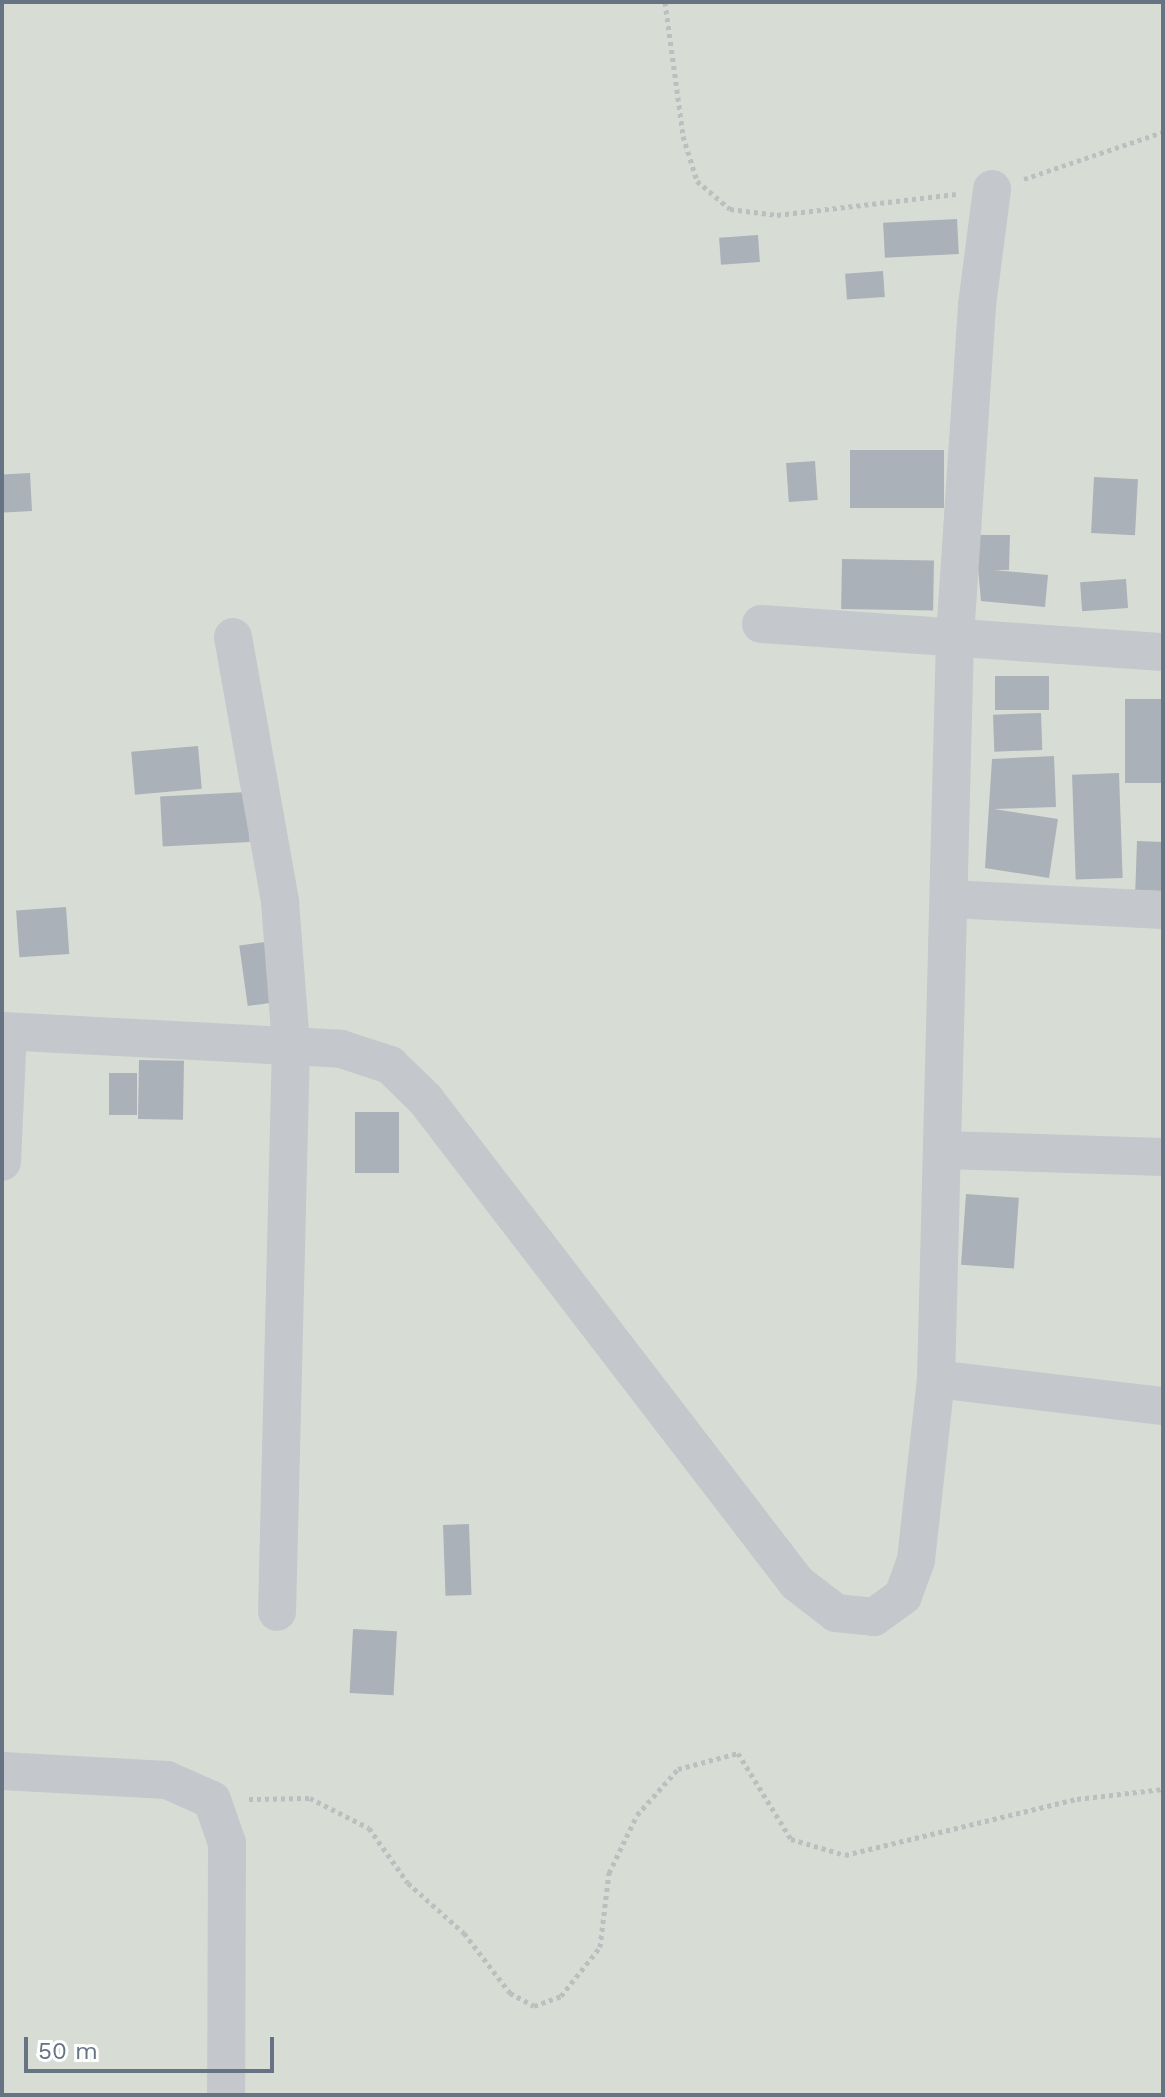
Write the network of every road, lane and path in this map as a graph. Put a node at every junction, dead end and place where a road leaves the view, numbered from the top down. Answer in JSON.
{"nodes":[{"id":1,"x":665,"y":2,"type":"edge"},
{"id":2,"x":1163,"y":132,"type":"edge"},
{"id":3,"x":992,"y":189,"type":"junction"},
{"id":4,"x":761,"y":624,"type":"dead end"},
{"id":5,"x":233,"y":637,"type":"dead end"},
{"id":6,"x":955,"y":637,"type":"junction"},
{"id":7,"x":1163,"y":652,"type":"edge"},
{"id":8,"x":951,"y":899,"type":"junction"},
{"id":9,"x":1163,"y":910,"type":"edge"},
{"id":10,"x":5,"y":1032,"type":"edge"},
{"id":11,"x":291,"y":1045,"type":"junction"},
{"id":12,"x":943,"y":1150,"type":"junction"},
{"id":13,"x":1163,"y":1157,"type":"edge"},
{"id":14,"x":2,"y":1162,"type":"edge"},
{"id":15,"x":936,"y":1379,"type":"junction"},
{"id":16,"x":1163,"y":1406,"type":"edge"},
{"id":17,"x":277,"y":1612,"type":"dead end"},
{"id":18,"x":2,"y":1771,"type":"edge"},
{"id":19,"x":1163,"y":1789,"type":"edge"},
{"id":20,"x":212,"y":1800,"type":"junction"},
{"id":21,"x":226,"y":2095,"type":"edge"}],
"edges":[{"from":1,"to":3,"type":"path"},
{"from":2,"to":3,"type":"path"},
{"from":3,"to":6,"type":"street"},
{"from":4,"to":6,"type":"street"},
{"from":5,"to":11,"type":"street"},
{"from":6,"to":7,"type":"street"},
{"from":6,"to":8,"type":"street"},
{"from":8,"to":9,"type":"street"},
{"from":8,"to":12,"type":"street"},
{"from":10,"to":11,"type":"street"},
{"from":10,"to":14,"type":"street"},
{"from":11,"to":15,"type":"street"},
{"from":11,"to":17,"type":"street"},
{"from":12,"to":13,"type":"street"},
{"from":12,"to":15,"type":"street"},
{"from":15,"to":16,"type":"street"},
{"from":18,"to":20,"type":"street"},
{"from":19,"to":20,"type":"path"},
{"from":20,"to":21,"type":"street"}]}
